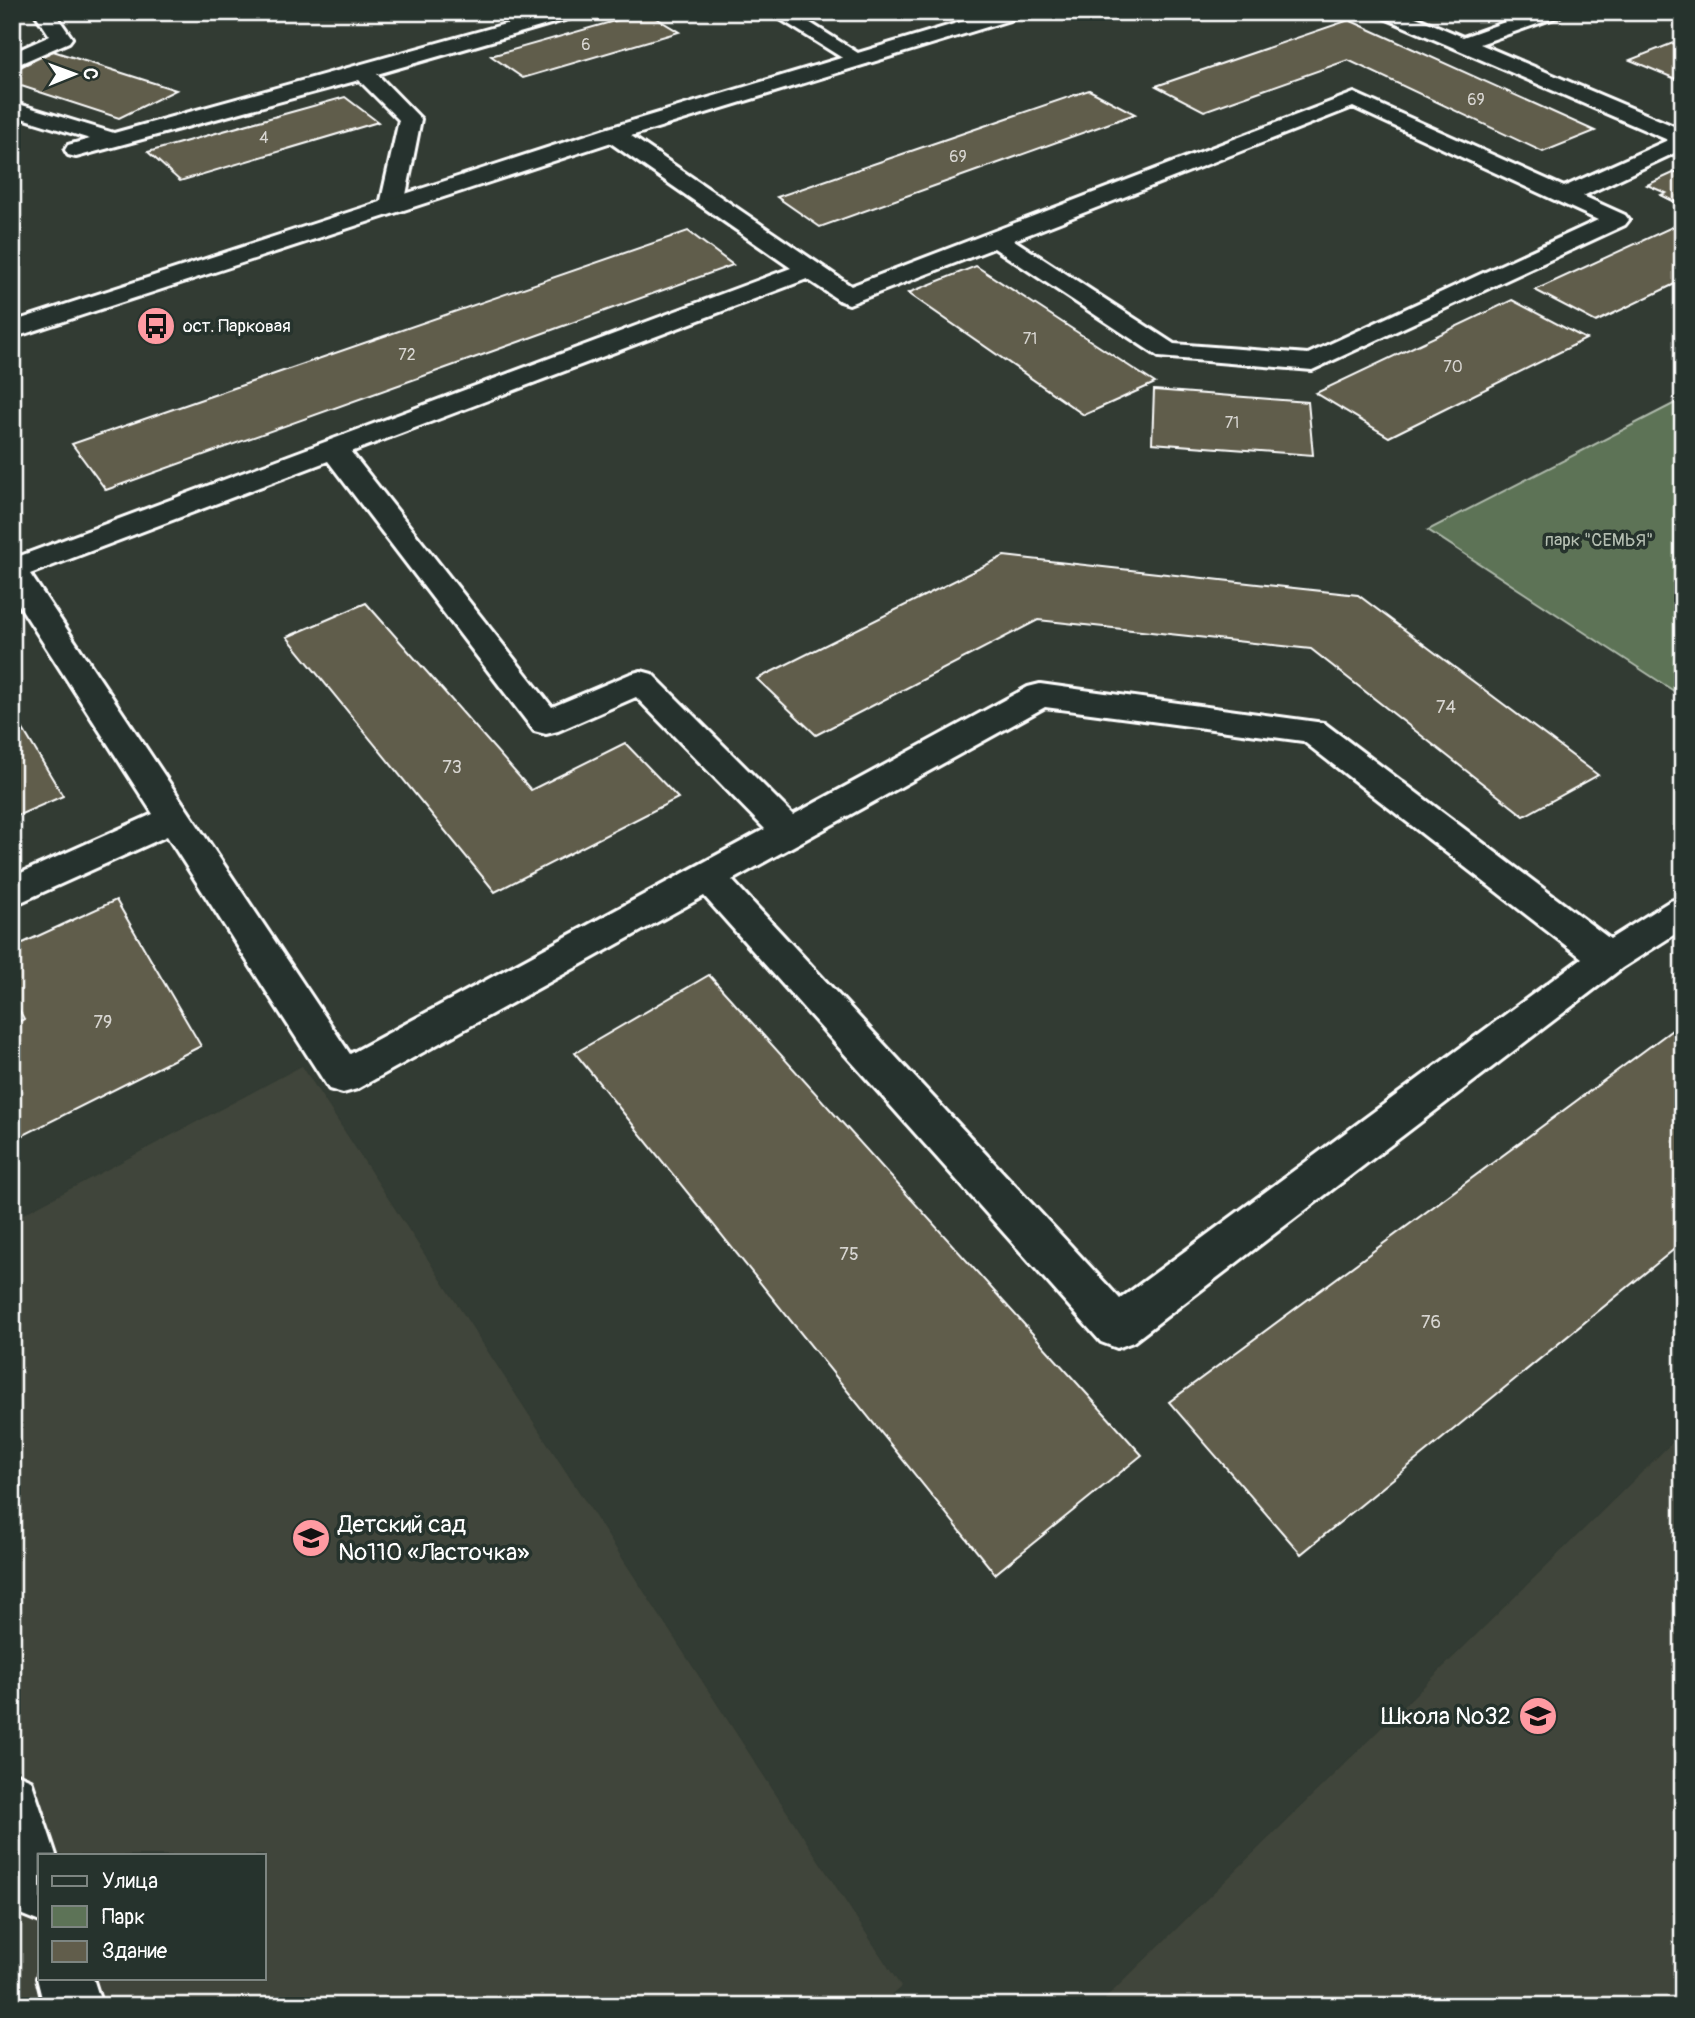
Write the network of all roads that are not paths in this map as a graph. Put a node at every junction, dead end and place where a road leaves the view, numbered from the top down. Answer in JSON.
{"nodes":[{"id":1,"x":44,"y":12,"type":"edge"},
{"id":2,"x":571,"y":12,"type":"edge"},
{"id":3,"x":779,"y":12,"type":"edge"},
{"id":4,"x":1016,"y":12,"type":"edge"},
{"id":5,"x":1387,"y":12,"type":"edge"},
{"id":6,"x":1553,"y":12,"type":"edge"},
{"id":7,"x":1462,"y":44,"type":"junction"},
{"id":8,"x":859,"y":60,"type":"junction"},
{"id":9,"x":12,"y":61,"type":"edge"},
{"id":10,"x":363,"y":72,"type":"junction"},
{"id":11,"x":12,"y":108,"type":"edge"},
{"id":12,"x":613,"y":134,"type":"junction"},
{"id":13,"x":114,"y":139,"type":"junction"},
{"id":14,"x":1683,"y":139,"type":"edge"},
{"id":15,"x":76,"y":150,"type":"dead end"},
{"id":16,"x":1564,"y":196,"type":"junction"},
{"id":17,"x":392,"y":205,"type":"junction"},
{"id":18,"x":995,"y":238,"type":"junction"},
{"id":19,"x":810,"y":269,"type":"junction"},
{"id":20,"x":12,"y":330,"type":"edge"},
{"id":21,"x":334,"y":449,"type":"junction"},
{"id":22,"x":12,"y":570,"type":"edge"},
{"id":23,"x":176,"y":818,"type":"junction"},
{"id":24,"x":789,"y":832,"type":"junction"},
{"id":25,"x":708,"y":877,"type":"junction"},
{"id":26,"x":12,"y":892,"type":"edge"},
{"id":27,"x":1683,"y":911,"type":"edge"},
{"id":28,"x":1609,"y":958,"type":"junction"},
{"id":29,"x":12,"y":1799,"type":"edge"},
{"id":30,"x":38,"y":1887,"type":"edge"},
{"id":31,"x":66,"y":1980,"type":"edge"},
{"id":32,"x":73,"y":2006,"type":"edge"}],
"edges":[{"from":1,"to":9,"type":"main road"},
{"from":2,"to":10,"type":"main road"},
{"from":3,"to":8,"type":"main road"},
{"from":4,"to":8,"type":"main road"},
{"from":5,"to":7,"type":"main road"},
{"from":6,"to":7,"type":"main road"},
{"from":7,"to":14,"type":"main road"},
{"from":8,"to":12,"type":"main road"},
{"from":10,"to":13,"type":"main road"},
{"from":10,"to":17,"type":"main road"},
{"from":11,"to":13,"type":"main road"},
{"from":12,"to":17,"type":"main road"},
{"from":12,"to":19,"type":"main road"},
{"from":13,"to":15,"type":"main road"},
{"from":14,"to":16,"type":"main road"},
{"from":16,"to":18,"type":"main road"},
{"from":16,"to":18,"type":"main road"},
{"from":17,"to":20,"type":"main road"},
{"from":18,"to":19,"type":"main road"},
{"from":19,"to":21,"type":"main road"},
{"from":21,"to":22,"type":"main road"},
{"from":21,"to":24,"type":"main road"},
{"from":22,"to":23,"type":"main road"},
{"from":23,"to":25,"type":"main road"},
{"from":23,"to":26,"type":"main road"},
{"from":24,"to":25,"type":"main road"},
{"from":24,"to":28,"type":"main road"},
{"from":25,"to":28,"type":"main road"},
{"from":27,"to":28,"type":"main road"},
{"from":29,"to":30,"type":"main road"},
{"from":31,"to":32,"type":"main road"}]}
